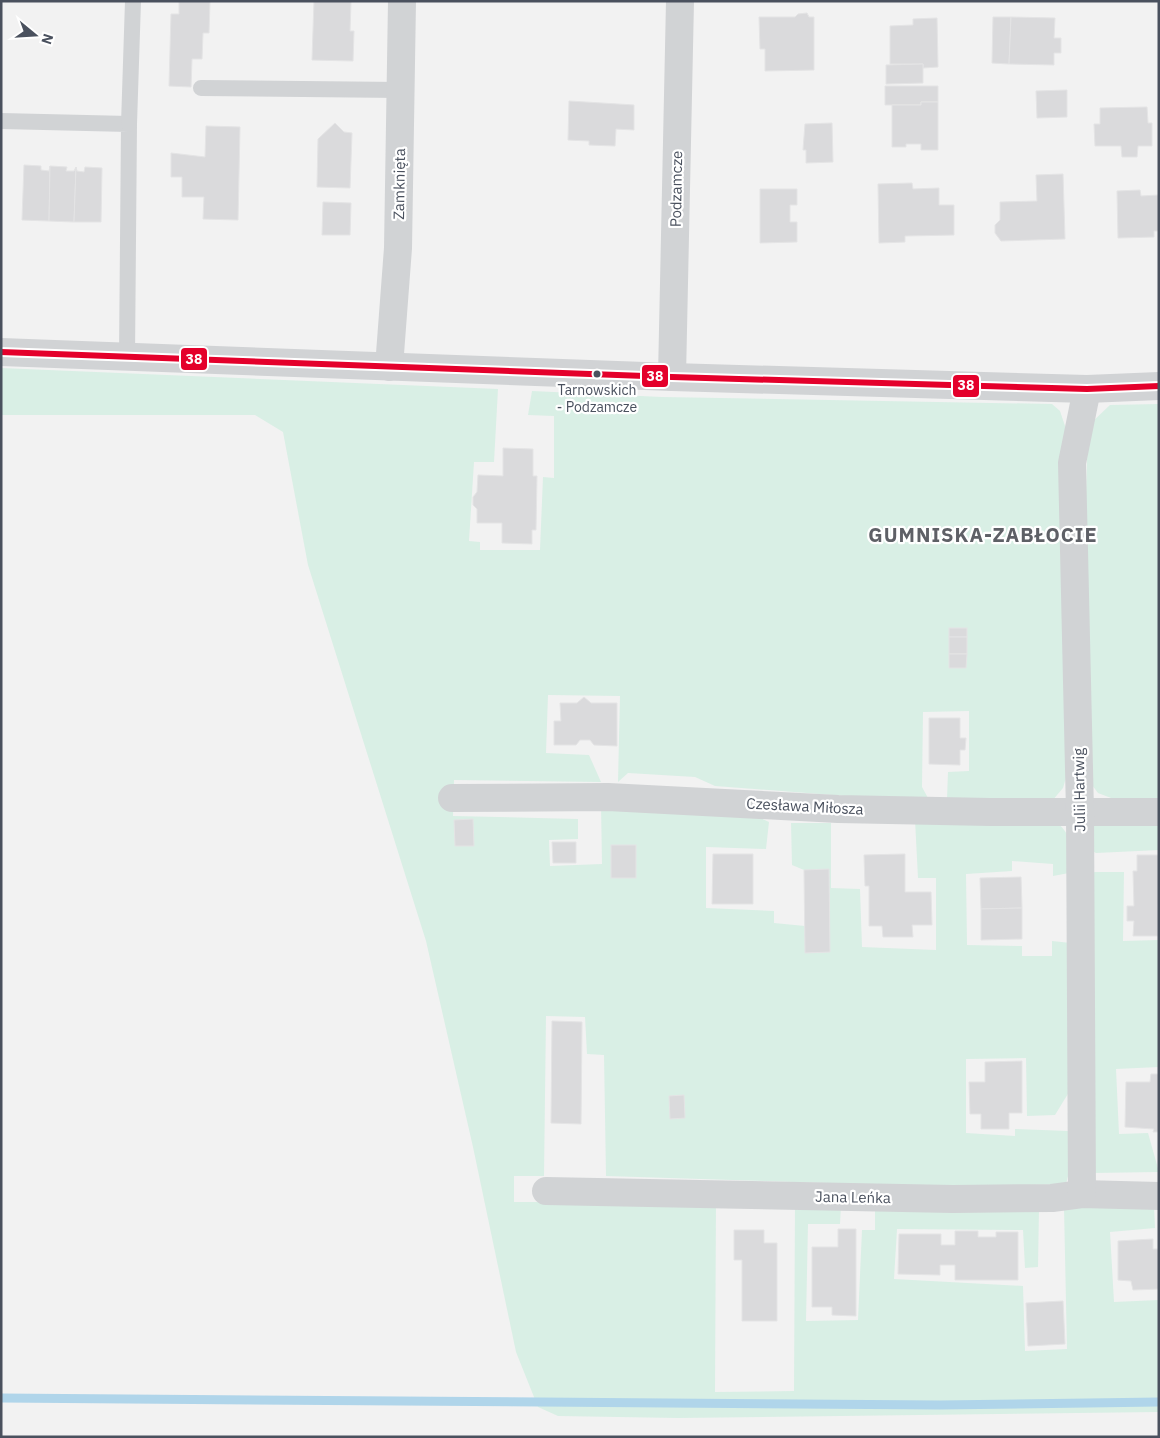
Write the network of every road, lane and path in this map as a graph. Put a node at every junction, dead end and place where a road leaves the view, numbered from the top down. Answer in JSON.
{"nodes":[{"id":1,"x":133,"y":1,"type":"edge"},
{"id":2,"x":402,"y":1,"type":"edge"},
{"id":3,"x":680,"y":1,"type":"edge"},
{"id":4,"x":201,"y":88,"type":"dead end"},
{"id":5,"x":401,"y":90,"type":"junction"},
{"id":6,"x":1,"y":120,"type":"edge"},
{"id":7,"x":129,"y":124,"type":"junction"},
{"id":8,"x":1,"y":352,"type":"edge"},
{"id":9,"x":127,"y":357,"type":"junction"},
{"id":10,"x":389,"y":367,"type":"junction"},
{"id":11,"x":672,"y":377,"type":"junction"},
{"id":12,"x":1159,"y":386,"type":"edge"},
{"id":13,"x":1087,"y":389,"type":"junction"},
{"id":14,"x":452,"y":798,"type":"dead end"},
{"id":15,"x":1080,"y":812,"type":"junction"},
{"id":16,"x":1159,"y":812,"type":"edge"},
{"id":17,"x":546,"y":1191,"type":"dead end"},
{"id":18,"x":1082,"y":1194,"type":"junction"},
{"id":19,"x":1159,"y":1196,"type":"edge"}],
"edges":[{"from":1,"to":7,"type":"lane"},
{"from":2,"to":5,"type":"street","name":"Zamknięta"},
{"from":3,"to":11,"type":"street","name":"Podzamcze"},
{"from":4,"to":5,"type":"lane"},
{"from":5,"to":10,"type":"street","name":"Zamknięta"},
{"from":6,"to":7,"type":"lane"},
{"from":7,"to":9,"type":"lane"},
{"from":8,"to":9,"type":"street"},
{"from":9,"to":10,"type":"street"},
{"from":10,"to":11,"type":"street"},
{"from":11,"to":13,"type":"street"},
{"from":12,"to":13,"type":"street"},
{"from":13,"to":15,"type":"street","name":"Julii Hartwig"},
{"from":14,"to":15,"type":"street","name":"Czesława Miłosza"},
{"from":15,"to":16,"type":"street","name":"Czesława Miłosza"},
{"from":15,"to":18,"type":"street","name":"Julii Hartwig"},
{"from":17,"to":18,"type":"street","name":"Jana Leńka"},
{"from":18,"to":19,"type":"street","name":"Jana Leńka"}]}
